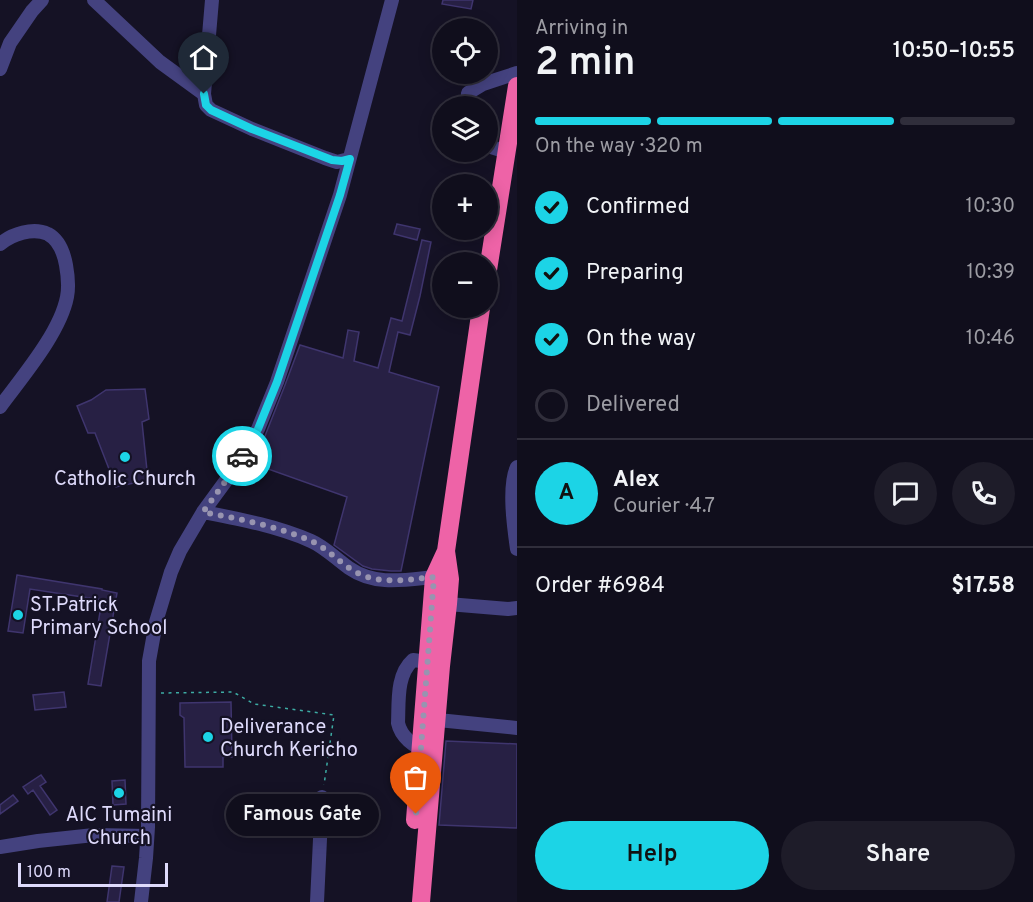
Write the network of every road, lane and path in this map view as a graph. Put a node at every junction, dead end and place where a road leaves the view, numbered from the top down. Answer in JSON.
{"nodes":[{"id":1,"x":42,"y":0,"type":"edge"},
{"id":2,"x":94,"y":0,"type":"edge"},
{"id":3,"x":212,"y":0,"type":"edge"},
{"id":4,"x":392,"y":0,"type":"edge"},
{"id":5,"x":33,"y":5,"type":"edge"},
{"id":6,"x":0,"y":69,"type":"edge"},
{"id":7,"x":517,"y":73,"type":"edge"},
{"id":8,"x":517,"y":86,"type":"edge"},
{"id":9,"x":204,"y":94,"type":"junction"},
{"id":10,"x":468,"y":96,"type":"edge"},
{"id":11,"x":516,"y":106,"type":"edge"},
{"id":12,"x":498,"y":149,"type":"edge"},
{"id":13,"x":507,"y":152,"type":"junction"},
{"id":14,"x":350,"y":159,"type":"junction"},
{"id":15,"x":0,"y":244,"type":"edge"},
{"id":16,"x":491,"y":252,"type":"edge"},
{"id":17,"x":480,"y":318,"type":"edge"},
{"id":18,"x":0,"y":407,"type":"edge"},
{"id":19,"x":517,"y":467,"type":"edge"},
{"id":20,"x":203,"y":512,"type":"junction"},
{"id":21,"x":517,"y":549,"type":"edge"},
{"id":22,"x":442,"y":578,"type":"junction"},
{"id":23,"x":448,"y":604,"type":"junction"},
{"id":24,"x":514,"y":606,"type":"edge"},
{"id":25,"x":435,"y":663,"type":"junction"},
{"id":26,"x":148,"y":693,"type":"junction"},
{"id":27,"x":438,"y":720,"type":"junction"},
{"id":28,"x":517,"y":728,"type":"edge"},
{"id":29,"x":428,"y":751,"type":"junction"},
{"id":30,"x":322,"y":797,"type":"joint"},
{"id":31,"x":147,"y":836,"type":"junction"},
{"id":32,"x":0,"y":847,"type":"edge"},
{"id":33,"x":141,"y":902,"type":"edge"},
{"id":34,"x":317,"y":902,"type":"edge"},
{"id":35,"x":408,"y":902,"type":"edge"},
{"id":36,"x":421,"y":902,"type":"edge"}],
"edges":[{"from":1,"to":5,"type":"street"},
{"from":2,"to":9,"type":"street"},
{"from":3,"to":9,"type":"street"},
{"from":4,"to":14,"type":"street"},
{"from":5,"to":6,"type":"street"},
{"from":7,"to":10,"type":"street"},
{"from":8,"to":11,"type":"highway"},
{"from":9,"to":14,"type":"street"},
{"from":11,"to":13,"type":"highway"},
{"from":12,"to":13,"type":"street"},
{"from":13,"to":16,"type":"highway"},
{"from":14,"to":20,"type":"street"},
{"from":15,"to":18,"type":"street"},
{"from":17,"to":22,"type":"highway"},
{"from":19,"to":21,"type":"street"},
{"from":20,"to":22,"type":"street"},
{"from":20,"to":26,"type":"street"},
{"from":22,"to":23,"type":"highway"},
{"from":22,"to":25,"type":"highway"},
{"from":23,"to":24,"type":"street"},
{"from":23,"to":25,"type":"highway"},
{"from":25,"to":27,"type":"highway"},
{"from":25,"to":29,"type":"highway"},
{"from":25,"to":29,"type":"street"},
{"from":26,"to":30,"type":"path"},
{"from":26,"to":31,"type":"street"},
{"from":27,"to":28,"type":"street"},
{"from":27,"to":29,"type":"highway"},
{"from":29,"to":35,"type":"highway"},
{"from":29,"to":36,"type":"highway"},
{"from":30,"to":34,"type":"street"},
{"from":31,"to":32,"type":"street"},
{"from":31,"to":33,"type":"street"}]}
